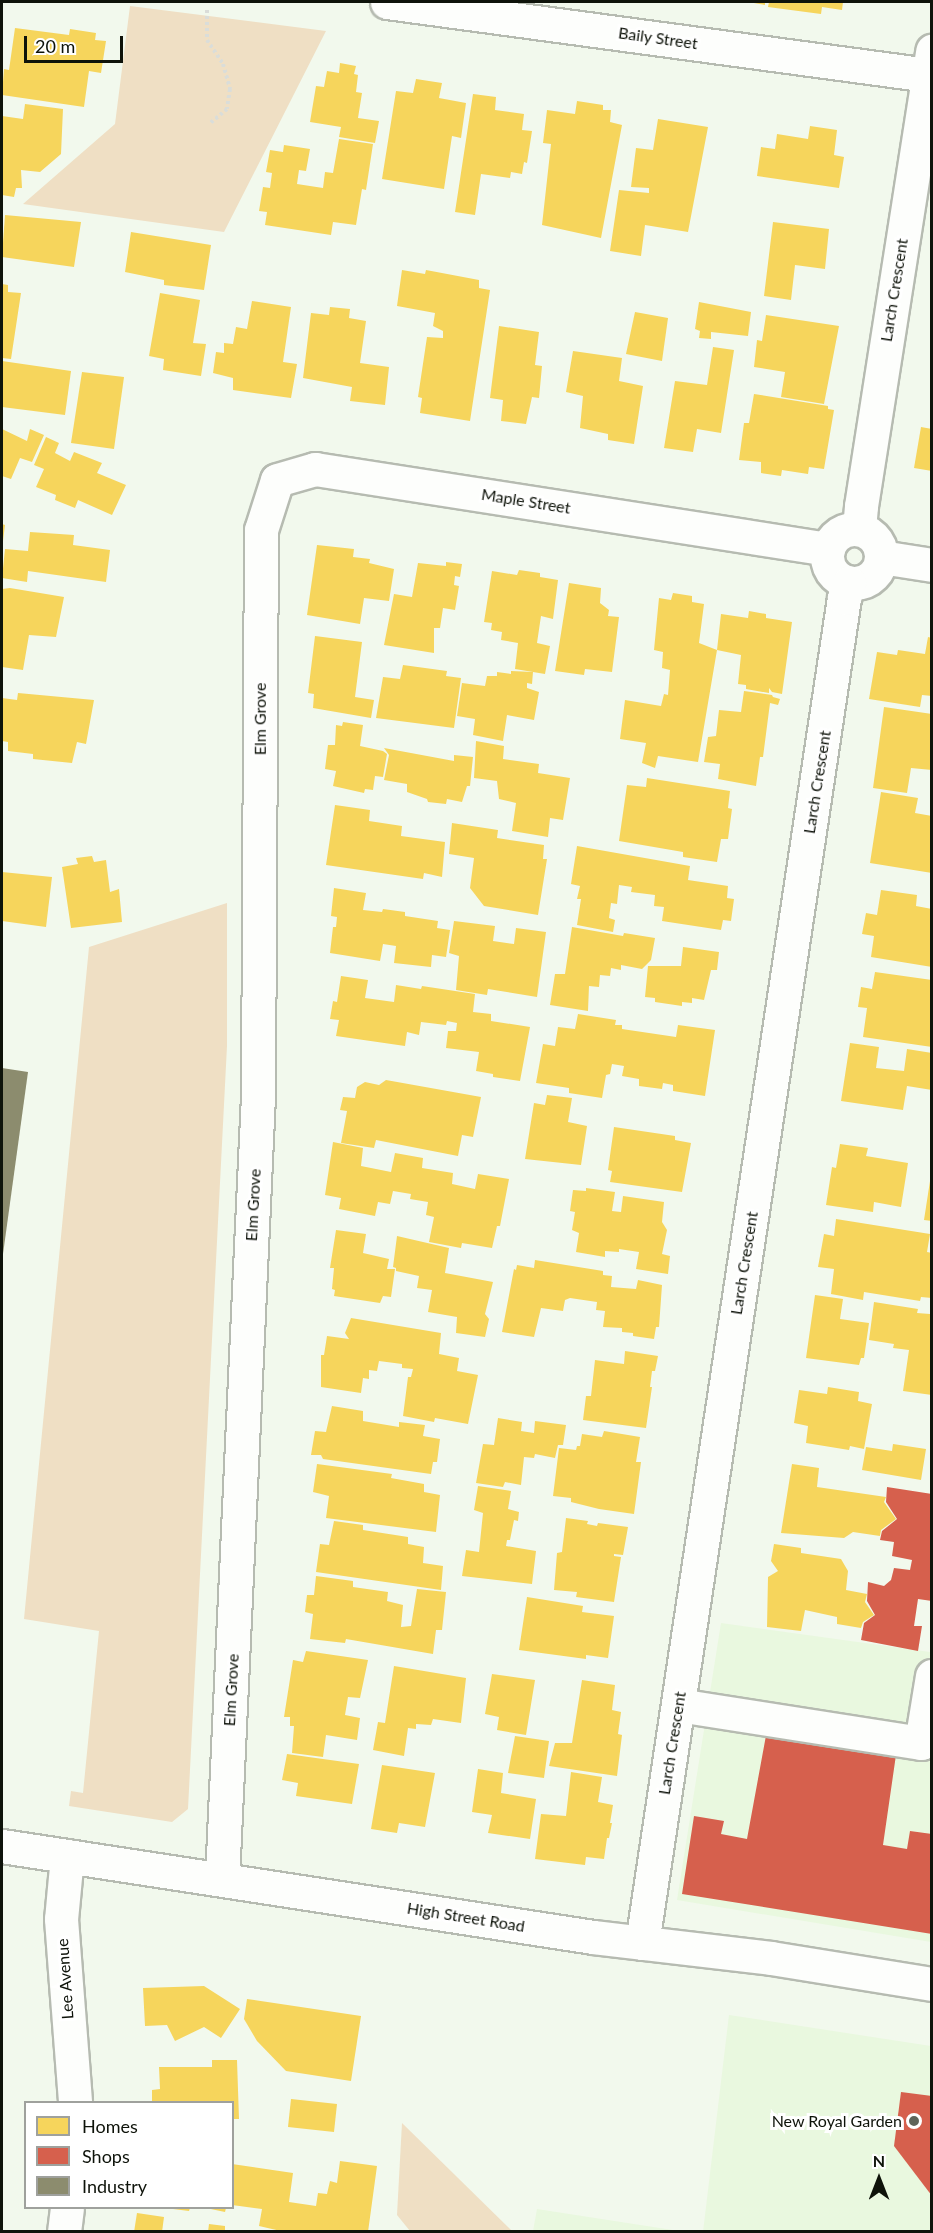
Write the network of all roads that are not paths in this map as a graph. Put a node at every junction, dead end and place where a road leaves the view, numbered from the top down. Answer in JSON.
{"nodes":[{"id":1,"x":387,"y":2,"type":"edge"},
{"id":2,"x":930,"y":63,"type":"edge"},
{"id":3,"x":859,"y":529,"type":"junction"},
{"id":4,"x":261,"y":530,"type":"joint"},
{"id":5,"x":828,"y":549,"type":"junction"},
{"id":6,"x":881,"y":557,"type":"junction"},
{"id":7,"x":932,"y":565,"type":"edge"},
{"id":8,"x":849,"y":583,"type":"junction"},
{"id":9,"x":932,"y":1676,"type":"edge"},
{"id":10,"x":678,"y":1705,"type":"junction"},
{"id":11,"x":926,"y":1744,"type":"edge"},
{"id":12,"x":2,"y":1846,"type":"edge"},
{"id":13,"x":68,"y":1856,"type":"junction"},
{"id":14,"x":222,"y":1879,"type":"junction"},
{"id":15,"x":642,"y":1943,"type":"junction"},
{"id":16,"x":932,"y":1984,"type":"edge"},
{"id":17,"x":75,"y":2101,"type":"edge"},
{"id":18,"x":67,"y":2209,"type":"edge"},
{"id":19,"x":64,"y":2232,"type":"edge"}],
"edges":[{"from":1,"to":2,"type":"street","name":"Baily Street"},
{"from":2,"to":3,"type":"street","name":"Larch Crescent"},
{"from":3,"to":5,"type":"street"},
{"from":3,"to":6,"type":"street"},
{"from":4,"to":5,"type":"street","name":"Maple Street"},
{"from":4,"to":14,"type":"street","name":"Elm Grove"},
{"from":5,"to":8,"type":"street"},
{"from":6,"to":7,"type":"street"},
{"from":6,"to":8,"type":"street"},
{"from":8,"to":10,"type":"street","name":"Larch Crescent"},
{"from":9,"to":11,"type":"street"},
{"from":10,"to":11,"type":"street"},
{"from":10,"to":15,"type":"street","name":"Larch Crescent"},
{"from":12,"to":13,"type":"street","name":"High Street Road"},
{"from":13,"to":14,"type":"street","name":"High Street Road"},
{"from":13,"to":17,"type":"street","name":"Lee Avenue"},
{"from":14,"to":15,"type":"street","name":"High Street Road"},
{"from":15,"to":16,"type":"street","name":"High Street Road"},
{"from":18,"to":19,"type":"street"}]}
